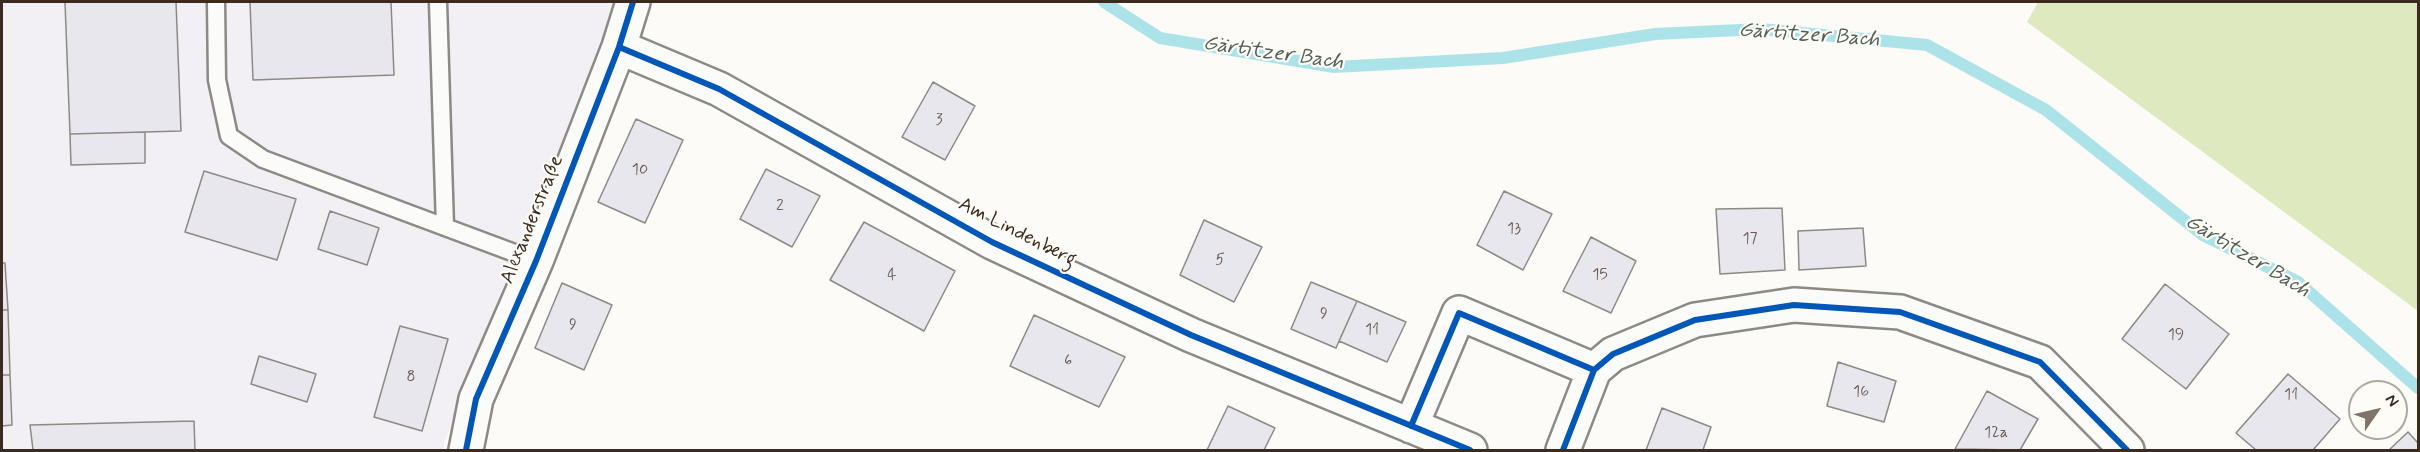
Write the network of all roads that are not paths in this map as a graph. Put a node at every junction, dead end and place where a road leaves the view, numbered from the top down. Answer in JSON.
{"nodes":[{"id":1,"x":216,"y":2,"type":"edge"},
{"id":2,"x":438,"y":2,"type":"edge"},
{"id":3,"x":633,"y":2,"type":"edge"},
{"id":4,"x":619,"y":47,"type":"junction"},
{"id":5,"x":446,"y":227,"type":"junction"},
{"id":6,"x":536,"y":261,"type":"junction"},
{"id":7,"x":1593,"y":370,"type":"junction"},
{"id":8,"x":1411,"y":426,"type":"junction"},
{"id":9,"x":466,"y":450,"type":"edge"},
{"id":10,"x":1470,"y":450,"type":"edge"},
{"id":11,"x":1563,"y":450,"type":"edge"},
{"id":12,"x":2127,"y":450,"type":"edge"}],
"edges":[{"from":1,"to":5,"type":"lane"},
{"from":2,"to":5,"type":"lane"},
{"from":3,"to":4,"type":"street","name":"Alexanderstraße"},
{"from":4,"to":6,"type":"street","name":"Alexanderstraße"},
{"from":4,"to":8,"type":"street","name":"Am Lindenberg"},
{"from":5,"to":6,"type":"lane"},
{"from":6,"to":9,"type":"street","name":"Alexanderstraße"},
{"from":7,"to":8,"type":"street"},
{"from":7,"to":11,"type":"street"},
{"from":7,"to":12,"type":"street"},
{"from":8,"to":10,"type":"street","name":"Am Lindenberg"}]}
